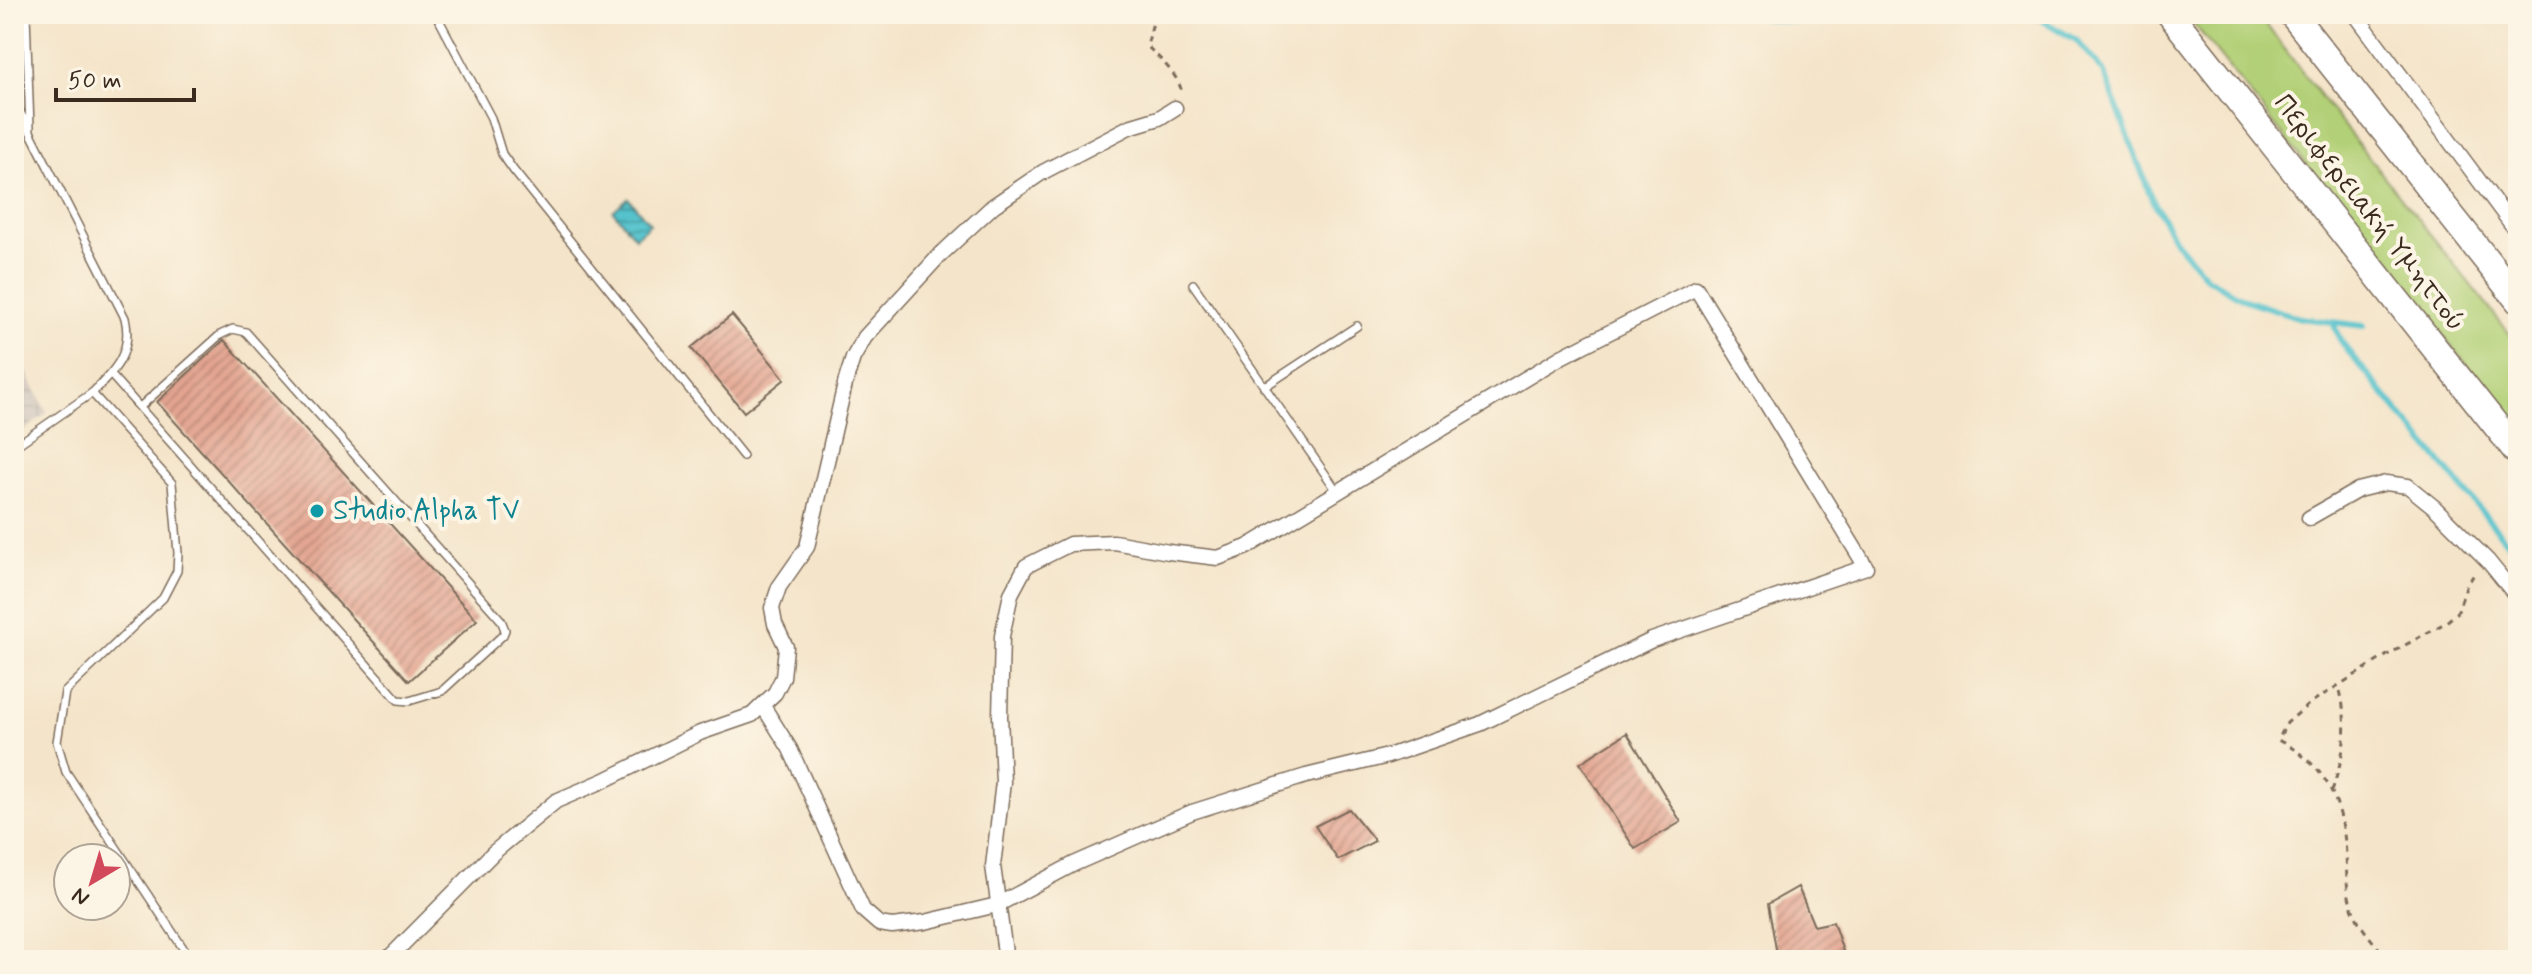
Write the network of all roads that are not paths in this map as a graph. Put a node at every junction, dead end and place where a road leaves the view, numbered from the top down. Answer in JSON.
{"nodes":[{"id":1,"x":26,"y":14,"type":"edge"},
{"id":2,"x":436,"y":14,"type":"edge"},
{"id":3,"x":2170,"y":14,"type":"edge"},
{"id":4,"x":2292,"y":14,"type":"edge"},
{"id":5,"x":2355,"y":14,"type":"edge"},
{"id":6,"x":14,"y":100,"type":"edge"},
{"id":7,"x":1175,"y":108,"type":"road end"},
{"id":8,"x":30,"y":131,"type":"junction"},
{"id":9,"x":2518,"y":233,"type":"edge"},
{"id":10,"x":1193,"y":284,"type":"dead end"},
{"id":11,"x":2518,"y":300,"type":"edge"},
{"id":12,"x":1357,"y":326,"type":"dead end"},
{"id":13,"x":111,"y":375,"type":"junction"},
{"id":14,"x":1264,"y":387,"type":"junction"},
{"id":15,"x":92,"y":393,"type":"junction"},
{"id":16,"x":140,"y":407,"type":"junction"},
{"id":17,"x":14,"y":447,"type":"edge"},
{"id":18,"x":2518,"y":453,"type":"edge"},
{"id":19,"x":743,"y":456,"type":"dead end"},
{"id":20,"x":1337,"y":491,"type":"junction"},
{"id":21,"x":2309,"y":518,"type":"dead end"},
{"id":22,"x":2518,"y":598,"type":"edge"},
{"id":23,"x":763,"y":706,"type":"junction"},
{"id":24,"x":997,"y":905,"type":"junction"},
{"id":25,"x":191,"y":960,"type":"edge"},
{"id":26,"x":387,"y":960,"type":"edge"},
{"id":27,"x":1006,"y":960,"type":"edge"}],
"edges":[{"from":1,"to":8,"type":"lane"},
{"from":2,"to":19,"type":"lane"},
{"from":3,"to":18,"type":"highway","name":"Περιφερειακή Υμηττού"},
{"from":4,"to":11,"type":"highway"},
{"from":5,"to":9,"type":"street"},
{"from":6,"to":8,"type":"lane"},
{"from":7,"to":23,"type":"street"},
{"from":8,"to":13,"type":"lane"},
{"from":10,"to":14,"type":"lane"},
{"from":12,"to":14,"type":"lane"},
{"from":13,"to":15,"type":"lane"},
{"from":13,"to":16,"type":"lane"},
{"from":14,"to":20,"type":"lane"},
{"from":15,"to":17,"type":"lane"},
{"from":15,"to":25,"type":"lane"},
{"from":16,"to":16,"type":"lane"},
{"from":20,"to":24,"type":"street"},
{"from":20,"to":24,"type":"street"},
{"from":21,"to":22,"type":"street"},
{"from":23,"to":24,"type":"street"},
{"from":23,"to":26,"type":"street"},
{"from":24,"to":27,"type":"street"}]}
